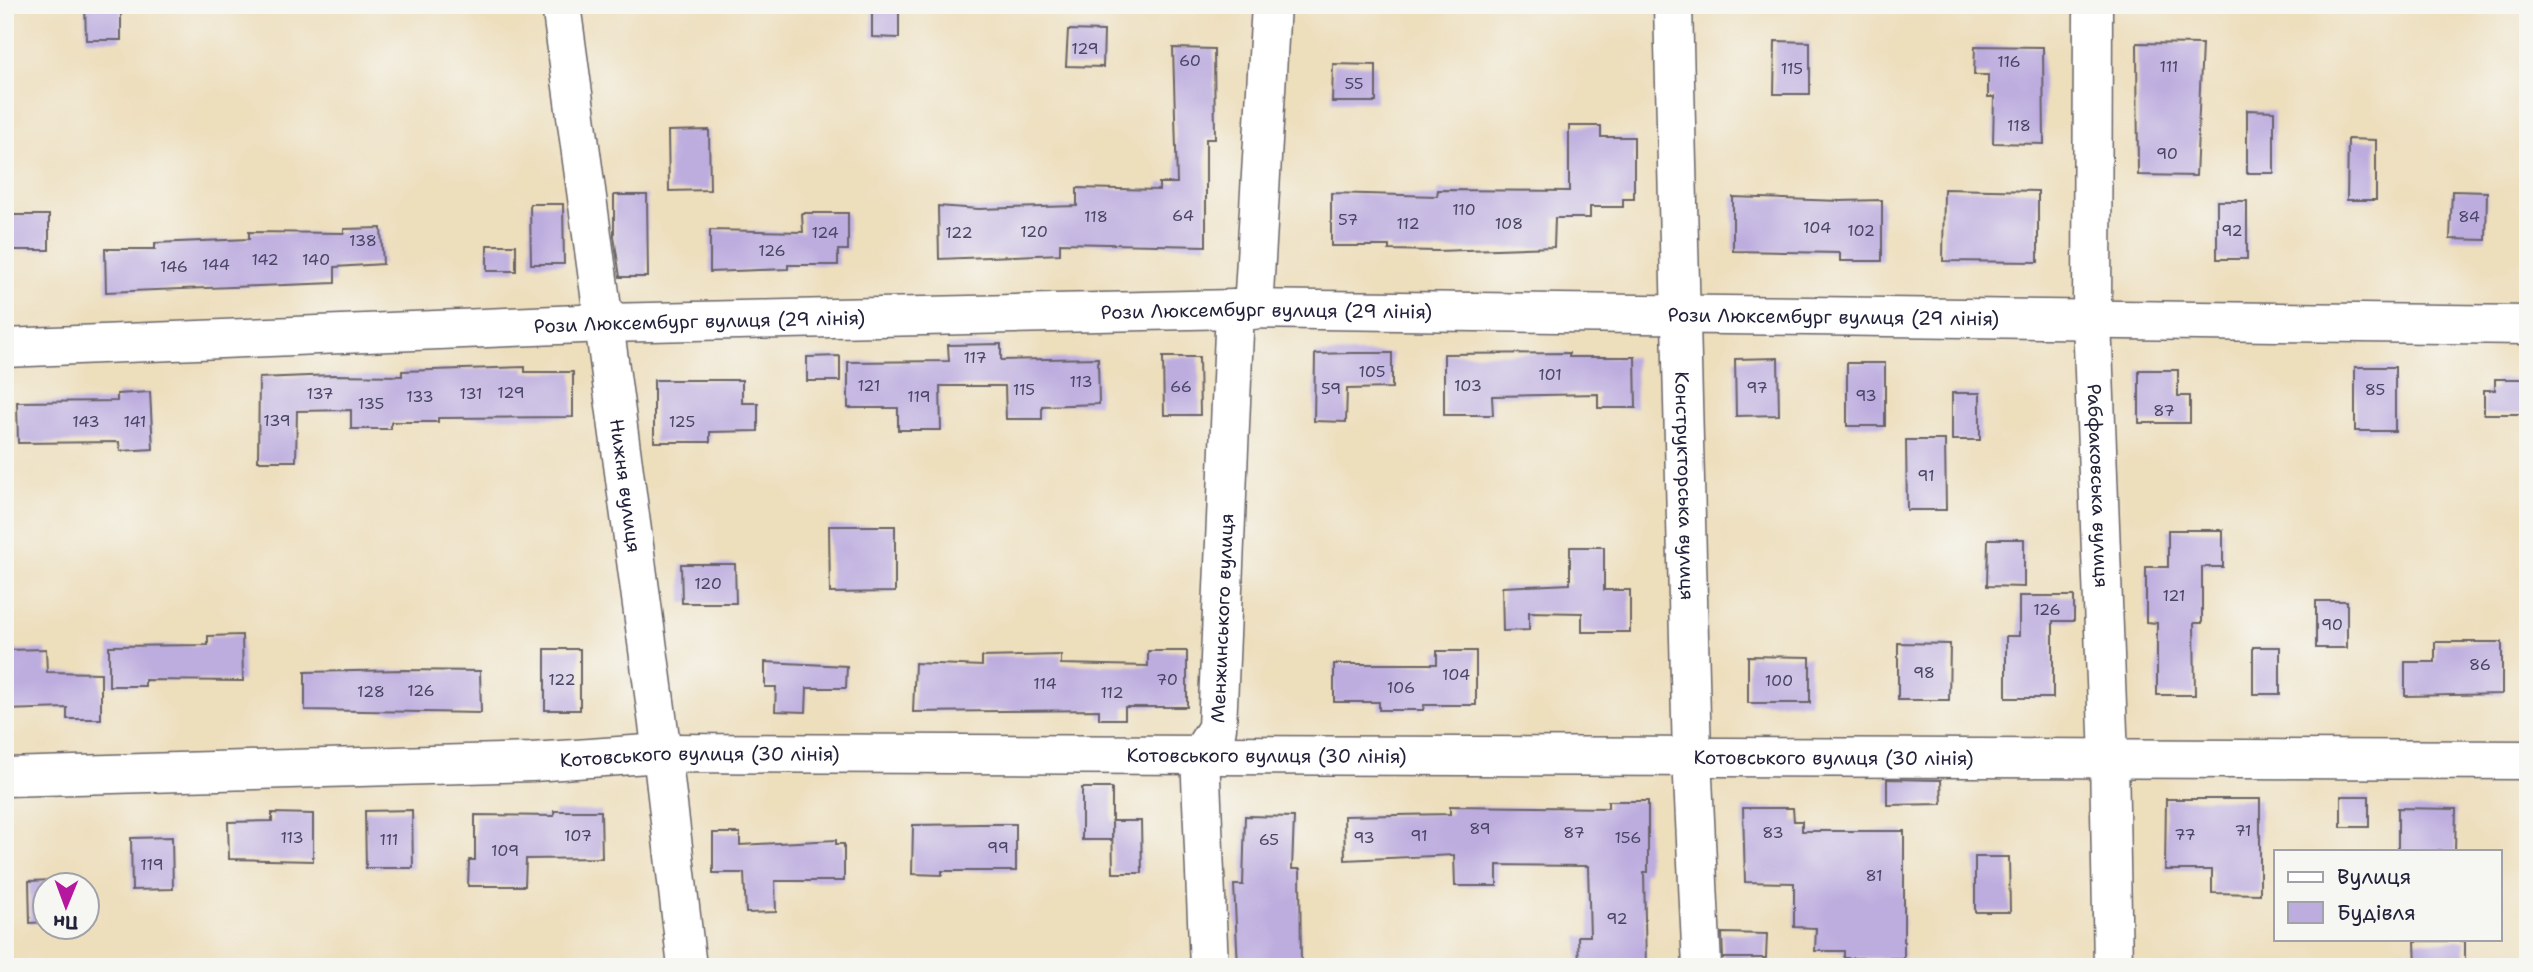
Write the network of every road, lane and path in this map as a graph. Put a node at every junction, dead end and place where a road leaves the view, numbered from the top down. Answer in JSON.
{"nodes":[{"id":1,"x":561,"y":5,"type":"edge"},
{"id":2,"x":1272,"y":5,"type":"edge"},
{"id":3,"x":1673,"y":5,"type":"edge"},
{"id":4,"x":2093,"y":5,"type":"edge"},
{"id":5,"x":1244,"y":310,"type":"junction"},
{"id":6,"x":1679,"y":315,"type":"junction"},
{"id":7,"x":2092,"y":320,"type":"junction"},
{"id":8,"x":605,"y":323,"type":"junction"},
{"id":9,"x":2528,"y":325,"type":"edge"},
{"id":10,"x":5,"y":348,"type":"edge"},
{"id":11,"x":662,"y":753,"type":"junction"},
{"id":12,"x":1200,"y":755,"type":"junction"},
{"id":13,"x":1692,"y":757,"type":"junction"},
{"id":14,"x":2109,"y":758,"type":"junction"},
{"id":15,"x":2528,"y":761,"type":"edge"},
{"id":16,"x":5,"y":777,"type":"edge"},
{"id":17,"x":687,"y":967,"type":"edge"},
{"id":18,"x":1209,"y":967,"type":"edge"},
{"id":19,"x":1702,"y":967,"type":"edge"},
{"id":20,"x":2113,"y":967,"type":"edge"}],
"edges":[{"from":1,"to":8,"type":"street","name":"Нижня вулиця"},
{"from":2,"to":5,"type":"street","name":"Менжинського вулиця"},
{"from":3,"to":6,"type":"street","name":"Конструкторська вулиця"},
{"from":4,"to":7,"type":"street","name":"Рабфаковська вулиця"},
{"from":5,"to":6,"type":"street","name":"Рози Люксембург вулиця (29 лiнiя)"},
{"from":5,"to":8,"type":"street","name":"Рози Люксембург вулиця (29 лiнiя)"},
{"from":5,"to":12,"type":"street","name":"Менжинського вулиця"},
{"from":6,"to":7,"type":"street","name":"Рози Люксембург вулиця (29 лiнiя)"},
{"from":6,"to":13,"type":"street","name":"Конструкторська вулиця"},
{"from":7,"to":9,"type":"street","name":"Рози Люксембург вулиця (29 лiнiя)"},
{"from":7,"to":14,"type":"street","name":"Рабфаковська вулиця"},
{"from":8,"to":10,"type":"street","name":"Рози Люксембург вулиця (29 лiнiя)"},
{"from":8,"to":11,"type":"street","name":"Нижня вулиця"},
{"from":11,"to":12,"type":"street","name":"Котовського вулиця (30 лiнiя)"},
{"from":11,"to":16,"type":"street","name":"Котовського вулиця (30 лiнiя)"},
{"from":11,"to":17,"type":"street","name":"Нижня вулиця"},
{"from":12,"to":13,"type":"street","name":"Котовського вулиця (30 лiнiя)"},
{"from":12,"to":18,"type":"street"},
{"from":13,"to":14,"type":"street","name":"Котовського вулиця (30 лiнiя)"},
{"from":13,"to":19,"type":"street","name":"Конструкторська вулиця"},
{"from":14,"to":15,"type":"street","name":"Котовського вулиця (30 лiнiя)"},
{"from":14,"to":20,"type":"street","name":"Рабфаковська вулиця"}]}
